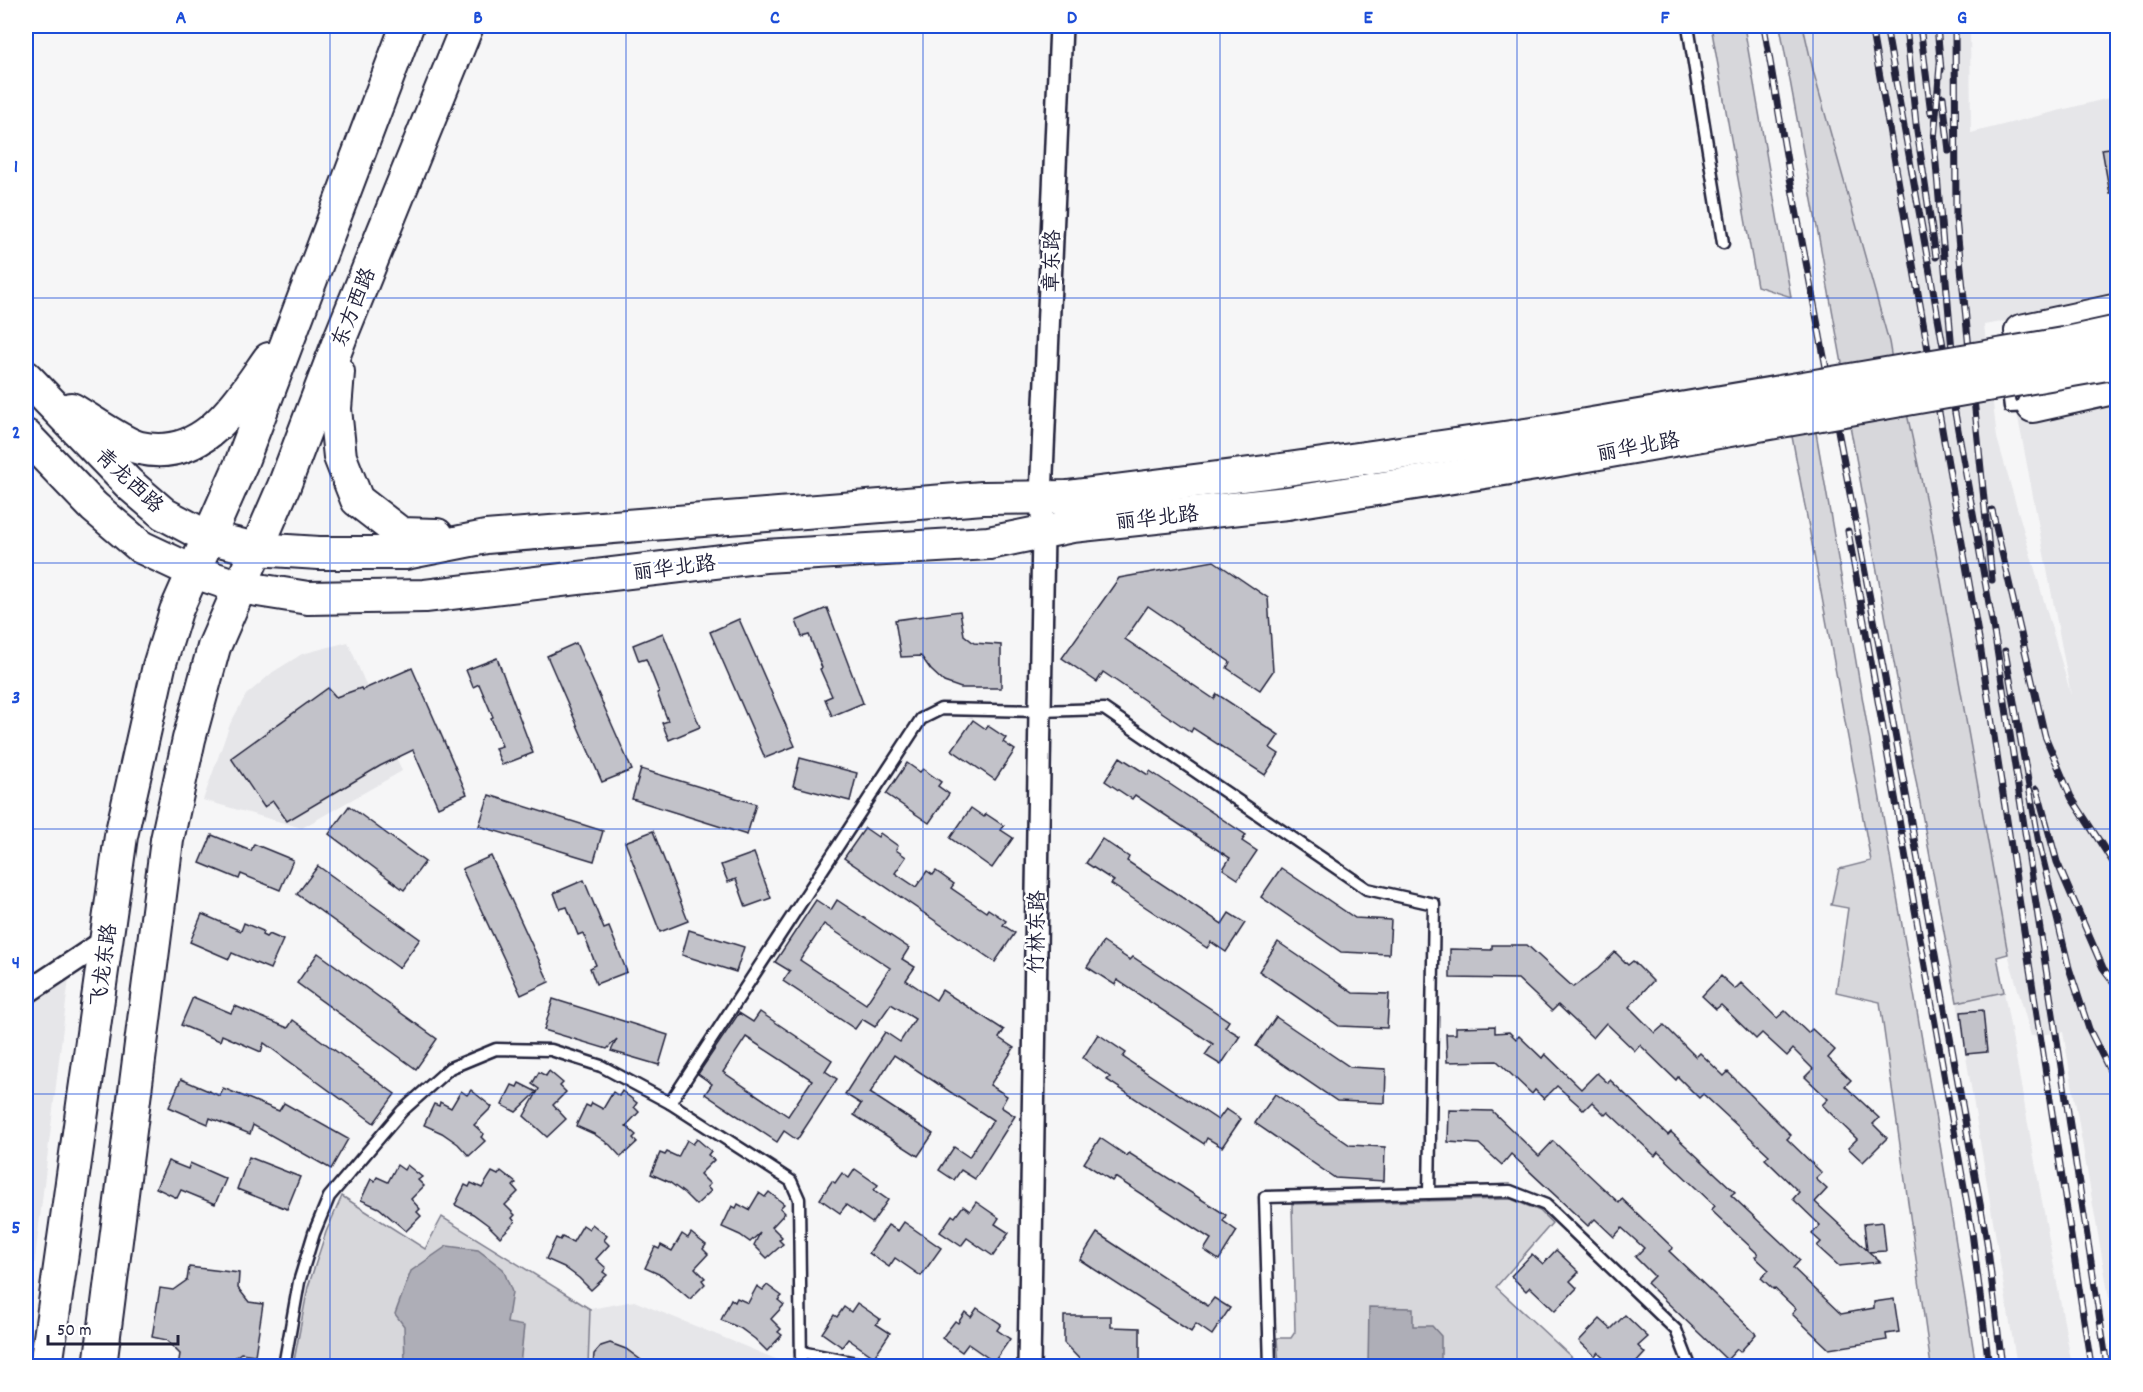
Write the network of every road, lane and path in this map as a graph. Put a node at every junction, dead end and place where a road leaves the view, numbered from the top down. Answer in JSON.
{"nodes":[{"id":1,"x":407,"y":26,"type":"edge"},
{"id":2,"x":467,"y":26,"type":"edge"},
{"id":3,"x":1060,"y":26,"type":"edge"},
{"id":4,"x":1688,"y":26,"type":"edge"},
{"id":5,"x":1724,"y":243,"type":"dead end"},
{"id":6,"x":2118,"y":310,"type":"edge"},
{"id":7,"x":294,"y":324,"type":"junction"},
{"id":8,"x":2118,"y":332,"type":"edge"},
{"id":9,"x":341,"y":336,"type":"junction"},
{"id":10,"x":2012,"y":336,"type":"joint"},
{"id":11,"x":2118,"y":362,"type":"edge"},
{"id":12,"x":30,"y":382,"type":"edge"},
{"id":13,"x":2118,"y":387,"type":"edge"},
{"id":14,"x":2033,"y":406,"type":"joint"},
{"id":15,"x":26,"y":436,"type":"edge"},
{"id":16,"x":1041,"y":497,"type":"junction"},
{"id":17,"x":1043,"y":534,"type":"junction"},
{"id":18,"x":207,"y":537,"type":"junction"},
{"id":19,"x":486,"y":537,"type":"junction"},
{"id":20,"x":256,"y":549,"type":"junction"},
{"id":21,"x":192,"y":571,"type":"junction"},
{"id":22,"x":238,"y":587,"type":"junction"},
{"id":23,"x":1040,"y":711,"type":"junction"},
{"id":24,"x":106,"y":940,"type":"junction"},
{"id":25,"x":26,"y":993,"type":"edge"},
{"id":26,"x":670,"y":1103,"type":"junction"},
{"id":27,"x":1429,"y":1193,"type":"junction"},
{"id":28,"x":801,"y":1352,"type":"junction"},
{"id":29,"x":46,"y":1366,"type":"edge"},
{"id":30,"x":100,"y":1366,"type":"edge"},
{"id":31,"x":284,"y":1366,"type":"edge"},
{"id":32,"x":801,"y":1366,"type":"edge"},
{"id":33,"x":885,"y":1366,"type":"edge"},
{"id":34,"x":1029,"y":1366,"type":"edge"},
{"id":35,"x":1270,"y":1366,"type":"edge"},
{"id":36,"x":1690,"y":1366,"type":"edge"}],
"edges":[{"from":1,"to":7,"type":"main road"},
{"from":2,"to":9,"type":"main road","name":"东方西路"},
{"from":3,"to":16,"type":"street","name":"章东路"},
{"from":4,"to":5,"type":"lane"},
{"from":6,"to":10,"type":"main road"},
{"from":7,"to":12,"type":"main road"},
{"from":7,"to":18,"type":"main road"},
{"from":8,"to":16,"type":"main road","name":"丽华北路","bridge":true},
{"from":9,"to":19,"type":"main road"},
{"from":9,"to":20,"type":"main road","name":"东方西路"},
{"from":10,"to":14,"type":"lane"},
{"from":11,"to":17,"type":"main road","name":"丽华北路","bridge":true},
{"from":12,"to":18,"type":"main road","name":"青龙西路"},
{"from":13,"to":14,"type":"main road"},
{"from":15,"to":21,"type":"main road","name":"青龙西路"},
{"from":16,"to":17,"type":"street","name":"竹林东路"},
{"from":16,"to":19,"type":"main road","name":"丽华北路"},
{"from":17,"to":22,"type":"main road","name":"丽华北路"},
{"from":17,"to":23,"type":"street","name":"竹林东路"},
{"from":18,"to":20,"type":"main road","name":"青龙西路"},
{"from":18,"to":21,"type":"main road"},
{"from":19,"to":20,"type":"main road","name":"丽华北路"},
{"from":20,"to":22,"type":"main road","name":"东方西路"},
{"from":21,"to":22,"type":"main road","name":"丽华北路"},
{"from":21,"to":24,"type":"main road","name":"飞龙东路"},
{"from":22,"to":30,"type":"main road"},
{"from":23,"to":26,"type":"lane"},
{"from":23,"to":27,"type":"lane"},
{"from":23,"to":34,"type":"street","name":"竹林东路"},
{"from":24,"to":25,"type":"street"},
{"from":24,"to":29,"type":"main road","name":"飞龙东路"},
{"from":26,"to":28,"type":"lane"},
{"from":26,"to":31,"type":"lane"},
{"from":27,"to":35,"type":"lane"},
{"from":27,"to":36,"type":"lane"},
{"from":28,"to":32,"type":"lane"},
{"from":28,"to":33,"type":"lane"}]}
